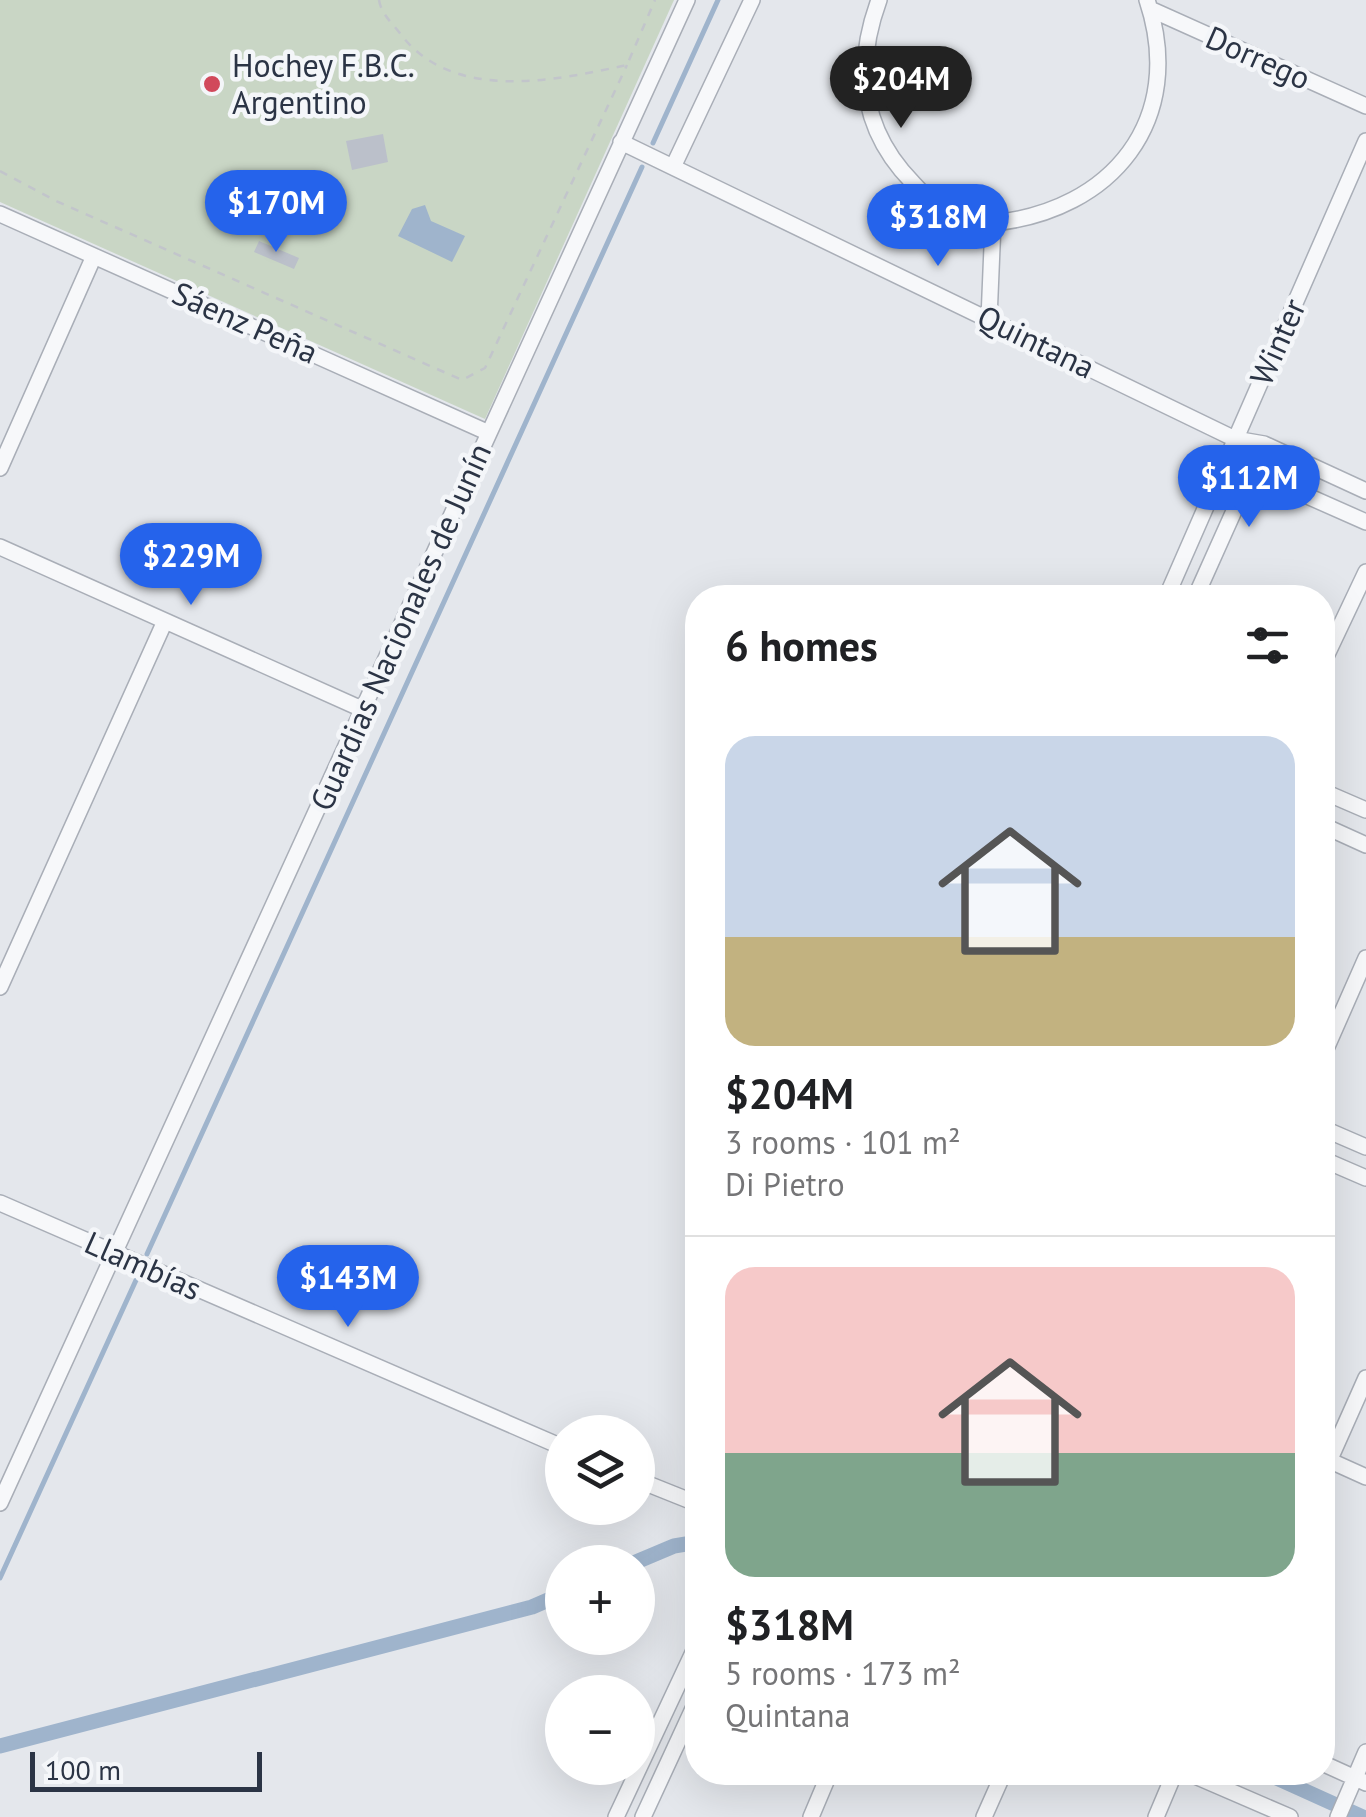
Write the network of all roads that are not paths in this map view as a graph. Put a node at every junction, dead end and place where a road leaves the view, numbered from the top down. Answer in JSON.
{"nodes":[{"id":1,"x":687,"y":0,"type":"edge"},
{"id":2,"x":752,"y":0,"type":"edge"},
{"id":3,"x":880,"y":0,"type":"edge"},
{"id":4,"x":1148,"y":4,"type":"edge"},
{"id":5,"x":1366,"y":106,"type":"edge"},
{"id":6,"x":1366,"y":141,"type":"edge"},
{"id":7,"x":621,"y":142,"type":"junction"},
{"id":8,"x":673,"y":167,"type":"junction"},
{"id":9,"x":0,"y":214,"type":"edge"},
{"id":10,"x":994,"y":223,"type":"junction"},
{"id":11,"x":94,"y":256,"type":"junction"},
{"id":12,"x":989,"y":319,"type":"junction"},
{"id":13,"x":489,"y":433,"type":"junction"},
{"id":14,"x":1235,"y":439,"type":"junction"},
{"id":15,"x":1264,"y":444,"type":"junction"},
{"id":16,"x":0,"y":468,"type":"edge"},
{"id":17,"x":1251,"y":472,"type":"junction"},
{"id":18,"x":1366,"y":491,"type":"edge"},
{"id":19,"x":1366,"y":522,"type":"edge"},
{"id":20,"x":0,"y":547,"type":"edge"},
{"id":21,"x":1366,"y":572,"type":"edge"},
{"id":22,"x":1172,"y":585,"type":"edge"},
{"id":23,"x":1201,"y":585,"type":"edge"},
{"id":24,"x":165,"y":621,"type":"junction"},
{"id":25,"x":1335,"y":638,"type":"edge"},
{"id":26,"x":364,"y":710,"type":"junction"},
{"id":27,"x":1335,"y":797,"type":"edge"},
{"id":28,"x":1366,"y":810,"type":"edge"},
{"id":29,"x":1335,"y":832,"type":"edge"},
{"id":30,"x":1366,"y":845,"type":"edge"},
{"id":31,"x":1366,"y":958,"type":"edge"},
{"id":32,"x":0,"y":987,"type":"edge"},
{"id":33,"x":1335,"y":1028,"type":"edge"},
{"id":34,"x":1335,"y":1134,"type":"edge"},
{"id":35,"x":1366,"y":1147,"type":"edge"},
{"id":36,"x":1335,"y":1165,"type":"edge"},
{"id":37,"x":1366,"y":1178,"type":"edge"},
{"id":38,"x":0,"y":1204,"type":"edge"},
{"id":39,"x":116,"y":1255,"type":"junction"},
{"id":40,"x":1366,"y":1378,"type":"edge"},
{"id":41,"x":545,"y":1441,"type":"edge"},
{"id":42,"x":1335,"y":1441,"type":"edge"},
{"id":43,"x":1335,"y":1463,"type":"edge"},
{"id":44,"x":1366,"y":1477,"type":"edge"},
{"id":45,"x":655,"y":1487,"type":"edge"},
{"id":46,"x":685,"y":1499,"type":"edge"},
{"id":47,"x":0,"y":1503,"type":"edge"},
{"id":48,"x":685,"y":1670,"type":"edge"},
{"id":49,"x":685,"y":1727,"type":"edge"},
{"id":50,"x":1366,"y":1752,"type":"edge"},
{"id":51,"x":1335,"y":1769,"type":"edge"},
{"id":52,"x":1360,"y":1780,"type":"edge"},
{"id":53,"x":825,"y":1785,"type":"edge"},
{"id":54,"x":998,"y":1785,"type":"edge"},
{"id":55,"x":1170,"y":1785,"type":"edge"},
{"id":56,"x":1216,"y":1785,"type":"edge"},
{"id":57,"x":616,"y":1817,"type":"edge"},
{"id":58,"x":644,"y":1817,"type":"edge"},
{"id":59,"x":811,"y":1817,"type":"edge"},
{"id":60,"x":984,"y":1817,"type":"edge"},
{"id":61,"x":1156,"y":1817,"type":"edge"},
{"id":62,"x":1290,"y":1817,"type":"edge"},
{"id":63,"x":1338,"y":1817,"type":"edge"}],
"edges":[{"from":1,"to":7,"type":"street","name":"Guardias Nacionales de Junín"},
{"from":2,"to":8,"type":"street"},
{"from":3,"to":10,"type":"street"},
{"from":4,"to":5,"type":"street","name":"Dorrego"},
{"from":4,"to":10,"type":"street"},
{"from":6,"to":14,"type":"street","name":"Winter"},
{"from":7,"to":8,"type":"street","name":"Quintana"},
{"from":7,"to":13,"type":"street","name":"Guardias Nacionales de Junín"},
{"from":8,"to":12,"type":"street","name":"Quintana"},
{"from":9,"to":11,"type":"street","name":"Sáenz Peña"},
{"from":10,"to":12,"type":"street"},
{"from":11,"to":13,"type":"street","name":"Sáenz Peña"},
{"from":11,"to":16,"type":"street"},
{"from":12,"to":14,"type":"street","name":"Quintana"},
{"from":13,"to":26,"type":"street","name":"Guardias Nacionales de Junín"},
{"from":14,"to":15,"type":"street","name":"Quintana"},
{"from":14,"to":17,"type":"street"},
{"from":14,"to":22,"type":"street","name":"Winter"},
{"from":15,"to":17,"type":"street"},
{"from":15,"to":18,"type":"street","name":"Quintana"},
{"from":17,"to":19,"type":"street"},
{"from":17,"to":23,"type":"street"},
{"from":20,"to":24,"type":"street"},
{"from":21,"to":25,"type":"street"},
{"from":24,"to":26,"type":"street"},
{"from":24,"to":32,"type":"street"},
{"from":26,"to":39,"type":"street","name":"Guardias Nacionales de Junín"},
{"from":27,"to":28,"type":"street"},
{"from":29,"to":30,"type":"street"},
{"from":31,"to":33,"type":"street"},
{"from":34,"to":35,"type":"street"},
{"from":36,"to":37,"type":"street"},
{"from":38,"to":39,"type":"street","name":"Llambías"},
{"from":39,"to":41,"type":"street","name":"Llambías"},
{"from":39,"to":47,"type":"street","name":"Guardias Nacionales de Junín"},
{"from":40,"to":42,"type":"street"},
{"from":43,"to":44,"type":"street"},
{"from":45,"to":46,"type":"street"},
{"from":48,"to":57,"type":"street"},
{"from":49,"to":58,"type":"street"},
{"from":50,"to":52,"type":"street"},
{"from":51,"to":52,"type":"street"},
{"from":52,"to":63,"type":"street"},
{"from":53,"to":59,"type":"street"},
{"from":54,"to":60,"type":"street"},
{"from":55,"to":61,"type":"street"},
{"from":56,"to":62,"type":"street"}]}
